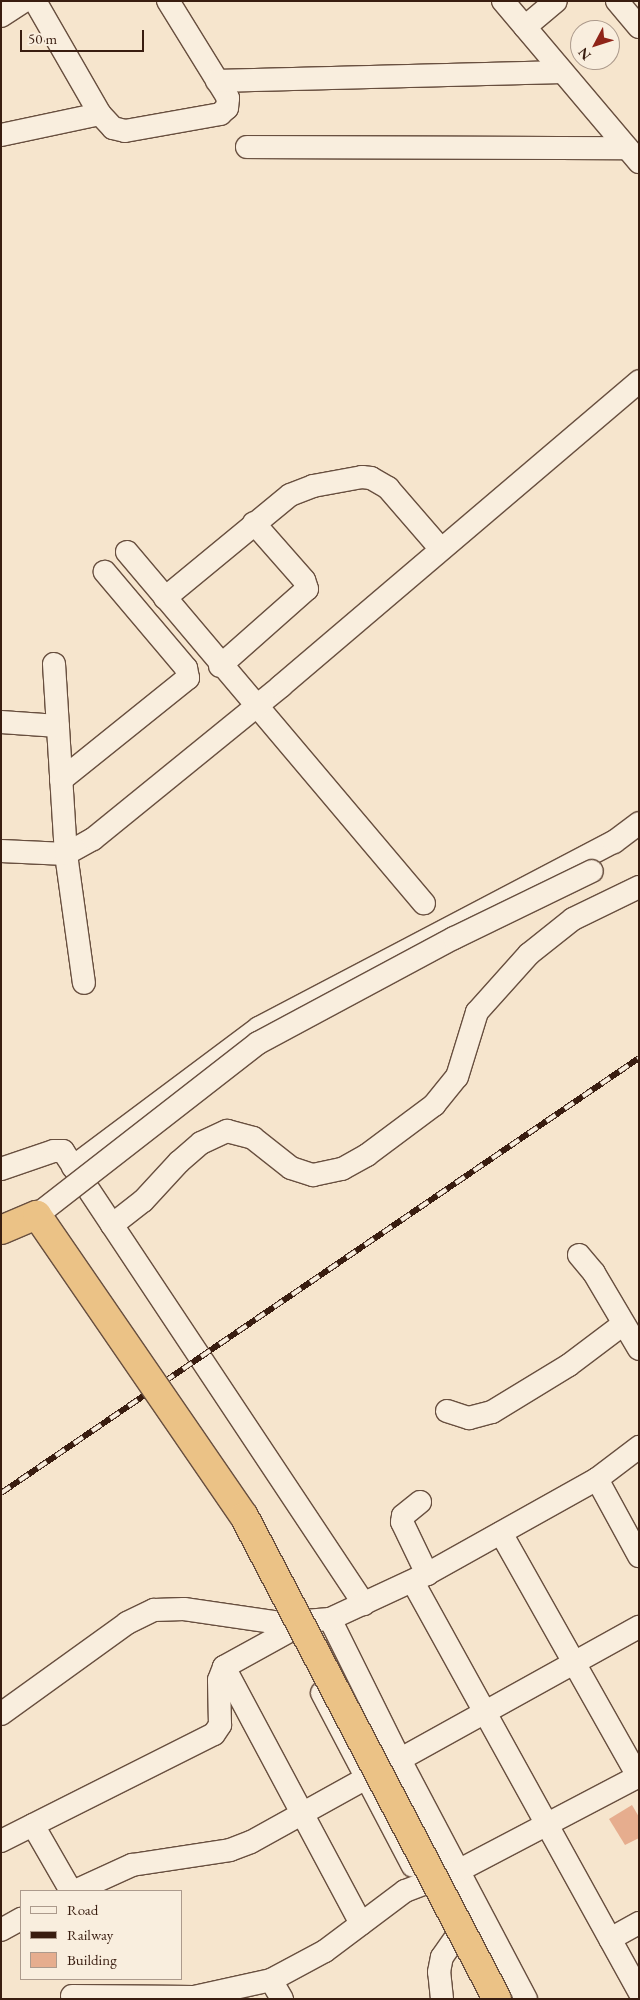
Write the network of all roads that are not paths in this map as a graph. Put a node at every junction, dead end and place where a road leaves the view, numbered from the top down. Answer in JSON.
{"nodes":[{"id":1,"x":24,"y":1,"type":"edge"},
{"id":2,"x":36,"y":1,"type":"edge"},
{"id":3,"x":168,"y":1,"type":"edge"},
{"id":4,"x":503,"y":1,"type":"edge"},
{"id":5,"x":556,"y":1,"type":"edge"},
{"id":6,"x":617,"y":1,"type":"edge"},
{"id":7,"x":1,"y":16,"type":"edge"},
{"id":8,"x":639,"y":27,"type":"edge"},
{"id":9,"x":525,"y":28,"type":"junction"},
{"id":10,"x":562,"y":72,"type":"junction"},
{"id":11,"x":218,"y":81,"type":"junction"},
{"id":12,"x":100,"y":114,"type":"junction"},
{"id":13,"x":1,"y":135,"type":"edge"},
{"id":14,"x":247,"y":147,"type":"dead end"},
{"id":15,"x":633,"y":155,"type":"edge"},
{"id":16,"x":639,"y":381,"type":"edge"},
{"id":17,"x":254,"y":523,"type":"junction"},
{"id":18,"x":440,"y":548,"type":"junction"},
{"id":19,"x":127,"y":552,"type":"dead end"},
{"id":20,"x":105,"y":572,"type":"dead end"},
{"id":21,"x":164,"y":598,"type":"junction"},
{"id":22,"x":54,"y":664,"type":"dead end"},
{"id":23,"x":220,"y":666,"type":"junction"},
{"id":24,"x":255,"y":708,"type":"junction"},
{"id":25,"x":1,"y":722,"type":"edge"},
{"id":26,"x":58,"y":726,"type":"junction"},
{"id":27,"x":61,"y":780,"type":"junction"},
{"id":28,"x":639,"y":823,"type":"edge"},
{"id":29,"x":639,"y":841,"type":"edge"},
{"id":30,"x":1,"y":851,"type":"edge"},
{"id":31,"x":66,"y":854,"type":"junction"},
{"id":32,"x":639,"y":887,"type":"edge"},
{"id":33,"x":424,"y":903,"type":"dead end"},
{"id":34,"x":84,"y":983,"type":"dead end"},
{"id":35,"x":73,"y":1167,"type":"junction"},
{"id":36,"x":1,"y":1170,"type":"edge"},
{"id":37,"x":37,"y":1215,"type":"junction"},
{"id":38,"x":112,"y":1225,"type":"junction"},
{"id":39,"x":1,"y":1230,"type":"edge"},
{"id":40,"x":579,"y":1255,"type":"dead end"},
{"id":41,"x":622,"y":1325,"type":"junction"},
{"id":42,"x":639,"y":1349,"type":"edge"},
{"id":43,"x":447,"y":1411,"type":"dead end"},
{"id":44,"x":639,"y":1446,"type":"edge"},
{"id":45,"x":597,"y":1479,"type":"junction"},
{"id":46,"x":420,"y":1502,"type":"dead end"},
{"id":47,"x":501,"y":1533,"type":"junction"},
{"id":48,"x":639,"y":1556,"type":"edge"},
{"id":49,"x":420,"y":1578,"type":"junction"},
{"id":50,"x":364,"y":1604,"type":"junction"},
{"id":51,"x":330,"y":1619,"type":"junction"},
{"id":52,"x":289,"y":1626,"type":"junction"},
{"id":53,"x":639,"y":1627,"type":"edge"},
{"id":54,"x":575,"y":1664,"type":"junction"},
{"id":55,"x":224,"y":1667,"type":"junction"},
{"id":56,"x":486,"y":1712,"type":"junction"},
{"id":57,"x":1,"y":1714,"type":"edge"},
{"id":58,"x":400,"y":1760,"type":"junction"},
{"id":59,"x":639,"y":1777,"type":"edge"},
{"id":60,"x":364,"y":1779,"type":"junction"},
{"id":61,"x":303,"y":1813,"type":"junction"},
{"id":62,"x":33,"y":1825,"type":"junction"},
{"id":63,"x":548,"y":1826,"type":"junction"},
{"id":64,"x":1,"y":1841,"type":"edge"},
{"id":65,"x":460,"y":1870,"type":"junction"},
{"id":66,"x":423,"y":1884,"type":"junction"},
{"id":67,"x":70,"y":1890,"type":"edge"},
{"id":68,"x":77,"y":1890,"type":"edge"},
{"id":69,"x":20,"y":1920,"type":"edge"},
{"id":70,"x":639,"y":1923,"type":"edge"},
{"id":71,"x":361,"y":1924,"type":"junction"},
{"id":72,"x":1,"y":1930,"type":"edge"},
{"id":73,"x":610,"y":1939,"type":"junction"},
{"id":74,"x":453,"y":1940,"type":"junction"},
{"id":75,"x":277,"y":1989,"type":"edge"},
{"id":76,"x":72,"y":1991,"type":"edge"},
{"id":77,"x":639,"y":1992,"type":"edge"},
{"id":78,"x":181,"y":1998,"type":"edge"},
{"id":79,"x":442,"y":1999,"type":"edge"},
{"id":80,"x":485,"y":1999,"type":"edge"},
{"id":81,"x":497,"y":1999,"type":"edge"},
{"id":82,"x":526,"y":1999,"type":"edge"}],
"edges":[{"from":1,"to":7,"type":"street"},
{"from":2,"to":12,"type":"street"},
{"from":3,"to":11,"type":"street"},
{"from":4,"to":9,"type":"street"},
{"from":5,"to":9,"type":"street"},
{"from":6,"to":8,"type":"street"},
{"from":9,"to":10,"type":"street"},
{"from":10,"to":11,"type":"street"},
{"from":10,"to":15,"type":"street"},
{"from":11,"to":12,"type":"street"},
{"from":12,"to":13,"type":"street"},
{"from":14,"to":15,"type":"street"},
{"from":16,"to":18,"type":"street"},
{"from":17,"to":18,"type":"street"},
{"from":17,"to":21,"type":"street"},
{"from":17,"to":23,"type":"street"},
{"from":18,"to":24,"type":"street"},
{"from":19,"to":21,"type":"street"},
{"from":20,"to":27,"type":"street"},
{"from":21,"to":23,"type":"street"},
{"from":22,"to":26,"type":"street"},
{"from":23,"to":24,"type":"street"},
{"from":24,"to":31,"type":"street"},
{"from":24,"to":33,"type":"street"},
{"from":25,"to":26,"type":"street"},
{"from":26,"to":27,"type":"street"},
{"from":27,"to":31,"type":"street"},
{"from":28,"to":35,"type":"street"},
{"from":29,"to":37,"type":"street","bridge":true},
{"from":30,"to":31,"type":"street"},
{"from":31,"to":34,"type":"street"},
{"from":32,"to":38,"type":"street"},
{"from":35,"to":36,"type":"street"},
{"from":35,"to":38,"type":"street"},
{"from":37,"to":39,"type":"main road","bridge":true},
{"from":37,"to":81,"type":"main road","bridge":true},
{"from":38,"to":50,"type":"street"},
{"from":40,"to":41,"type":"street"},
{"from":41,"to":42,"type":"street"},
{"from":41,"to":43,"type":"street"},
{"from":44,"to":45,"type":"street"},
{"from":45,"to":47,"type":"street"},
{"from":45,"to":48,"type":"street"},
{"from":46,"to":49,"type":"street"},
{"from":47,"to":49,"type":"street"},
{"from":47,"to":54,"type":"street"},
{"from":49,"to":50,"type":"street"},
{"from":49,"to":56,"type":"street"},
{"from":50,"to":51,"type":"street"},
{"from":51,"to":52,"type":"street"},
{"from":51,"to":58,"type":"street"},
{"from":52,"to":55,"type":"street"},
{"from":52,"to":57,"type":"street"},
{"from":52,"to":60,"type":"street"},
{"from":53,"to":54,"type":"street"},
{"from":54,"to":56,"type":"street"},
{"from":54,"to":59,"type":"street"},
{"from":55,"to":61,"type":"street"},
{"from":55,"to":62,"type":"street"},
{"from":56,"to":58,"type":"street"},
{"from":56,"to":63,"type":"street"},
{"from":58,"to":60,"type":"street"},
{"from":58,"to":65,"type":"street"},
{"from":59,"to":63,"type":"street"},
{"from":60,"to":61,"type":"street"},
{"from":60,"to":66,"type":"street"},
{"from":61,"to":68,"type":"street"},
{"from":61,"to":71,"type":"street"},
{"from":62,"to":64,"type":"street"},
{"from":62,"to":67,"type":"street"},
{"from":63,"to":65,"type":"street"},
{"from":63,"to":73,"type":"street"},
{"from":65,"to":66,"type":"street"},
{"from":65,"to":82,"type":"street"},
{"from":66,"to":71,"type":"street"},
{"from":66,"to":74,"type":"street"},
{"from":69,"to":72,"type":"street"},
{"from":70,"to":73,"type":"street"},
{"from":71,"to":75,"type":"street"},
{"from":73,"to":77,"type":"street"},
{"from":74,"to":79,"type":"street"},
{"from":74,"to":80,"type":"street"},
{"from":75,"to":78,"type":"street"},
{"from":76,"to":78,"type":"street"}]}
